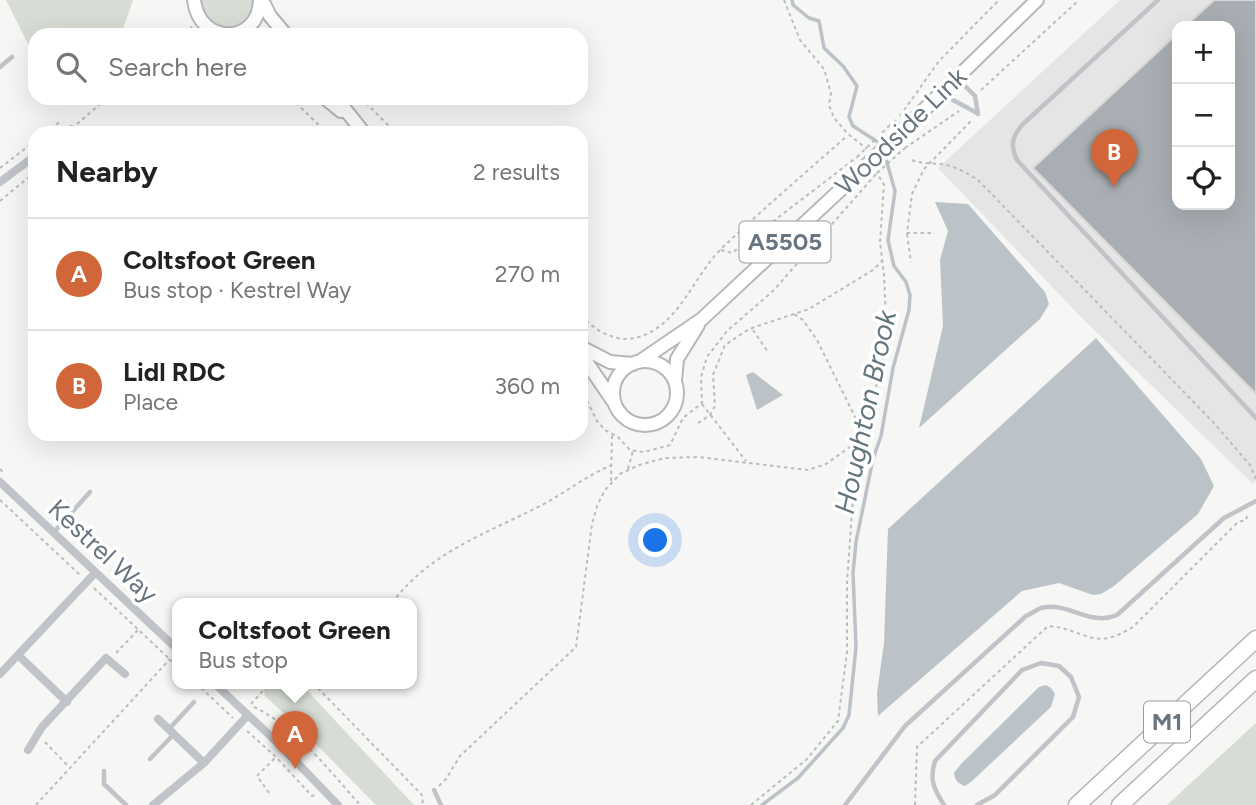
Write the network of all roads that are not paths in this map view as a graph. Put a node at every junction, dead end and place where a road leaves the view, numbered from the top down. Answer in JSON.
{"nodes":[{"id":1,"x":261,"y":0,"type":"edge"},
{"id":2,"x":1037,"y":0,"type":"edge"},
{"id":3,"x":1158,"y":0,"type":"edge"},
{"id":4,"x":194,"y":4,"type":"edge"},
{"id":5,"x":209,"y":28,"type":"edge"},
{"id":6,"x":244,"y":28,"type":"edge"},
{"id":7,"x":280,"y":28,"type":"edge"},
{"id":8,"x":12,"y":57,"type":"dead end"},
{"id":9,"x":0,"y":67,"type":"edge"},
{"id":10,"x":956,"y":78,"type":"junction"},
{"id":11,"x":940,"y":93,"type":"junction"},
{"id":12,"x":334,"y":105,"type":"edge"},
{"id":13,"x":342,"y":105,"type":"edge"},
{"id":14,"x":352,"y":120,"type":"junction"},
{"id":15,"x":358,"y":126,"type":"edge"},
{"id":16,"x":28,"y":161,"type":"edge"},
{"id":17,"x":0,"y":182,"type":"edge"},
{"id":18,"x":702,"y":319,"type":"junction"},
{"id":19,"x":588,"y":351,"type":"edge"},
{"id":20,"x":636,"y":363,"type":"junction"},
{"id":21,"x":588,"y":364,"type":"edge"},
{"id":22,"x":675,"y":381,"type":"junction"},
{"id":23,"x":615,"y":404,"type":"junction"},
{"id":24,"x":1256,"y":418,"type":"edge"},
{"id":25,"x":1,"y":486,"type":"edge"},
{"id":26,"x":90,"y":492,"type":"dead end"},
{"id":27,"x":1256,"y":502,"type":"edge"},
{"id":28,"x":53,"y":533,"type":"junction"},
{"id":29,"x":95,"y":573,"type":"junction"},
{"id":30,"x":1256,"y":639,"type":"edge"},
{"id":31,"x":172,"y":644,"type":"edge"},
{"id":32,"x":18,"y":655,"type":"junction"},
{"id":33,"x":0,"y":674,"type":"edge"},
{"id":34,"x":125,"y":674,"type":"dead end"},
{"id":35,"x":1256,"y":679,"type":"edge"},
{"id":36,"x":220,"y":689,"type":"edge"},
{"id":37,"x":67,"y":702,"type":"junction"},
{"id":38,"x":194,"y":702,"type":"dead end"},
{"id":39,"x":248,"y":715,"type":"junction"},
{"id":40,"x":158,"y":719,"type":"dead end"},
{"id":41,"x":171,"y":732,"type":"junction"},
{"id":42,"x":28,"y":750,"type":"dead end"},
{"id":43,"x":150,"y":759,"type":"dead end"},
{"id":44,"x":204,"y":763,"type":"junction"},
{"id":45,"x":104,"y":771,"type":"dead end"},
{"id":46,"x":434,"y":790,"type":"road end"},
{"id":47,"x":126,"y":805,"type":"edge"},
{"id":48,"x":153,"y":805,"type":"edge"},
{"id":49,"x":338,"y":805,"type":"edge"},
{"id":50,"x":441,"y":805,"type":"edge"},
{"id":51,"x":845,"y":805,"type":"edge"},
{"id":52,"x":944,"y":805,"type":"edge"},
{"id":53,"x":978,"y":805,"type":"edge"},
{"id":54,"x":1077,"y":805,"type":"edge"},
{"id":55,"x":1120,"y":805,"type":"edge"}],
"edges":[{"from":1,"to":6,"type":"main road"},
{"from":1,"to":7,"type":"main road"},
{"from":2,"to":10,"type":"main road","name":"Woodside Link","number":"A5505"},
{"from":3,"to":24,"type":"lane"},
{"from":4,"to":5,"type":"main road"},
{"from":8,"to":9,"type":"lane"},
{"from":10,"to":11,"type":"main road","name":"Woodside Link","number":"A5505"},
{"from":10,"to":11,"type":"lane"},
{"from":11,"to":18,"type":"main road","name":"Woodside Link","number":"A5505","bridge":true},
{"from":12,"to":14,"type":"main road"},
{"from":13,"to":14,"type":"main road"},
{"from":14,"to":15,"type":"main road"},
{"from":16,"to":17,"type":"street"},
{"from":18,"to":20,"type":"main road","name":"Woodside Link","number":"A5505"},
{"from":18,"to":22,"type":"main road","name":"Woodside Link","number":"A5505"},
{"from":19,"to":20,"type":"main road"},
{"from":20,"to":22,"type":"main road"},
{"from":20,"to":23,"type":"main road","number":"A5505"},
{"from":21,"to":23,"type":"main road","number":"A5505"},
{"from":22,"to":23,"type":"main road","number":"A5505"},
{"from":25,"to":28,"type":"street","name":"Kestrel Way"},
{"from":26,"to":28,"type":"lane"},
{"from":27,"to":51,"type":"lane"},
{"from":28,"to":29,"type":"street","name":"Kestrel Way"},
{"from":29,"to":31,"type":"street","name":"Kestrel Way"},
{"from":29,"to":32,"type":"street"},
{"from":30,"to":54,"type":"highway","number":"M1"},
{"from":32,"to":33,"type":"street"},
{"from":32,"to":37,"type":"street"},
{"from":34,"to":37,"type":"street"},
{"from":35,"to":55,"type":"highway","number":"M1"},
{"from":36,"to":39,"type":"street"},
{"from":37,"to":42,"type":"street"},
{"from":38,"to":41,"type":"lane"},
{"from":39,"to":44,"type":"street"},
{"from":39,"to":49,"type":"street"},
{"from":40,"to":41,"type":"street"},
{"from":41,"to":43,"type":"lane"},
{"from":41,"to":44,"type":"street"},
{"from":44,"to":48,"type":"street"},
{"from":45,"to":47,"type":"lane"},
{"from":46,"to":50,"type":"lane"},
{"from":52,"to":53,"type":"lane"}]}
